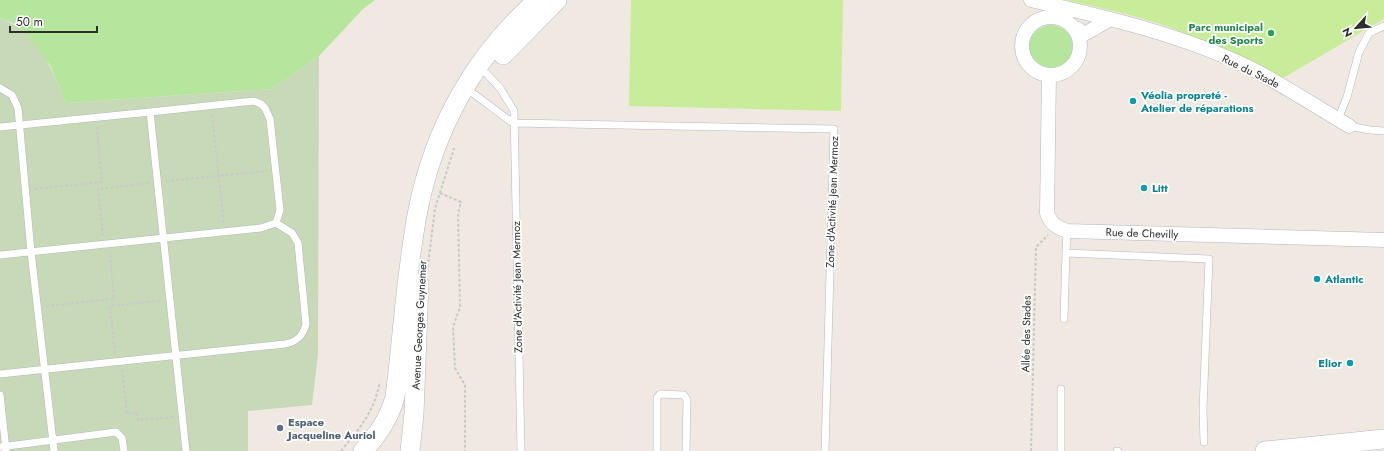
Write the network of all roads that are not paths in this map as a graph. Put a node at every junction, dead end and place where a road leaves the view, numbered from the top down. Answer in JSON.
{"nodes":[{"id":1,"x":538,"y":0,"type":"edge"},
{"id":2,"x":557,"y":0,"type":"edge"},
{"id":3,"x":1034,"y":1,"type":"edge"},
{"id":4,"x":1074,"y":11,"type":"junction"},
{"id":5,"x":521,"y":14,"type":"junction"},
{"id":6,"x":1109,"y":20,"type":"junction"},
{"id":7,"x":1033,"y":23,"type":"junction"},
{"id":8,"x":1384,"y":26,"type":"edge"},
{"id":9,"x":1079,"y":37,"type":"junction"},
{"id":10,"x":487,"y":74,"type":"junction"},
{"id":11,"x":1049,"y":75,"type":"junction"},
{"id":12,"x":0,"y":88,"type":"edge"},
{"id":13,"x":474,"y":94,"type":"junction"},
{"id":14,"x":455,"y":102,"type":"junction"},
{"id":15,"x":150,"y":112,"type":"junction"},
{"id":16,"x":1344,"y":122,"type":"junction"},
{"id":17,"x":513,"y":123,"type":"junction"},
{"id":18,"x":19,"y":125,"type":"junction"},
{"id":19,"x":0,"y":127,"type":"edge"},
{"id":20,"x":1384,"y":130,"type":"edge"},
{"id":21,"x":276,"y":223,"type":"junction"},
{"id":22,"x":1061,"y":229,"type":"junction"},
{"id":23,"x":165,"y":238,"type":"junction"},
{"id":24,"x":1384,"y":240,"type":"edge"},
{"id":25,"x":31,"y":252,"type":"junction"},
{"id":26,"x":1066,"y":253,"type":"junction"},
{"id":27,"x":0,"y":255,"type":"edge"},
{"id":28,"x":1064,"y":319,"type":"dead end"},
{"id":29,"x":176,"y":355,"type":"junction"},
{"id":30,"x":44,"y":369,"type":"junction"},
{"id":31,"x":0,"y":374,"type":"edge"},
{"id":32,"x":1061,"y":389,"type":"dead end"},
{"id":33,"x":0,"y":395,"type":"edge"},
{"id":34,"x":1384,"y":439,"type":"edge"},
{"id":35,"x":53,"y":440,"type":"junction"},
{"id":36,"x":1204,"y":442,"type":"dead end"},
{"id":37,"x":4,"y":448,"type":"edge"},
{"id":38,"x":54,"y":451,"type":"edge"},
{"id":39,"x":124,"y":451,"type":"edge"},
{"id":40,"x":186,"y":451,"type":"edge"},
{"id":41,"x":363,"y":451,"type":"edge"},
{"id":42,"x":410,"y":451,"type":"edge"},
{"id":43,"x":521,"y":451,"type":"edge"},
{"id":44,"x":657,"y":451,"type":"edge"},
{"id":45,"x":686,"y":451,"type":"edge"},
{"id":46,"x":825,"y":451,"type":"edge"},
{"id":47,"x":1061,"y":451,"type":"edge"},
{"id":48,"x":1265,"y":451,"type":"edge"}],
"edges":[{"from":1,"to":5,"type":"main road"},
{"from":2,"to":10,"type":"main road","name":"Avenue Georges Guynemer"},
{"from":3,"to":4,"type":"street","name":"Rue du Stade"},
{"from":3,"to":7,"type":"street"},
{"from":4,"to":6,"type":"street","name":"Rue du Stade"},
{"from":4,"to":9,"type":"street"},
{"from":5,"to":10,"type":"main road"},
{"from":5,"to":14,"type":"main road","name":"Avenue Georges Guynemer"},
{"from":6,"to":9,"type":"street"},
{"from":6,"to":16,"type":"street","name":"Rue du Stade"},
{"from":7,"to":9,"type":"street"},
{"from":7,"to":11,"type":"street"},
{"from":8,"to":16,"type":"lane"},
{"from":9,"to":11,"type":"street"},
{"from":10,"to":13,"type":"main road","name":"Avenue Georges Guynemer"},
{"from":10,"to":17,"type":"lane","name":"Zone d'Activité Jean Mermoz"},
{"from":11,"to":22,"type":"street"},
{"from":12,"to":18,"type":"lane"},
{"from":13,"to":14,"type":"main road"},
{"from":13,"to":17,"type":"lane"},
{"from":13,"to":42,"type":"main road","name":"Avenue Georges Guynemer"},
{"from":14,"to":41,"type":"main road","name":"Avenue Georges Guynemer"},
{"from":15,"to":18,"type":"lane"},
{"from":15,"to":21,"type":"lane"},
{"from":15,"to":23,"type":"lane"},
{"from":16,"to":20,"type":"lane"},
{"from":17,"to":43,"type":"lane","name":"Zone d'Activité Jean Mermoz"},
{"from":17,"to":46,"type":"lane","name":"Zone d'Activité Jean Mermoz"},
{"from":18,"to":19,"type":"lane"},
{"from":18,"to":25,"type":"lane"},
{"from":21,"to":23,"type":"lane"},
{"from":21,"to":29,"type":"lane"},
{"from":22,"to":24,"type":"street","name":"Rue de Chevilly"},
{"from":22,"to":26,"type":"lane"},
{"from":23,"to":25,"type":"lane"},
{"from":23,"to":29,"type":"lane"},
{"from":25,"to":27,"type":"lane"},
{"from":25,"to":30,"type":"lane"},
{"from":26,"to":28,"type":"lane"},
{"from":26,"to":36,"type":"lane"},
{"from":29,"to":30,"type":"lane"},
{"from":29,"to":40,"type":"lane"},
{"from":30,"to":31,"type":"lane"},
{"from":30,"to":35,"type":"lane"},
{"from":32,"to":47,"type":"lane"},
{"from":33,"to":37,"type":"lane"},
{"from":34,"to":48,"type":"main road"},
{"from":35,"to":37,"type":"lane"},
{"from":35,"to":38,"type":"lane"},
{"from":35,"to":39,"type":"lane"},
{"from":44,"to":45,"type":"lane"}]}
